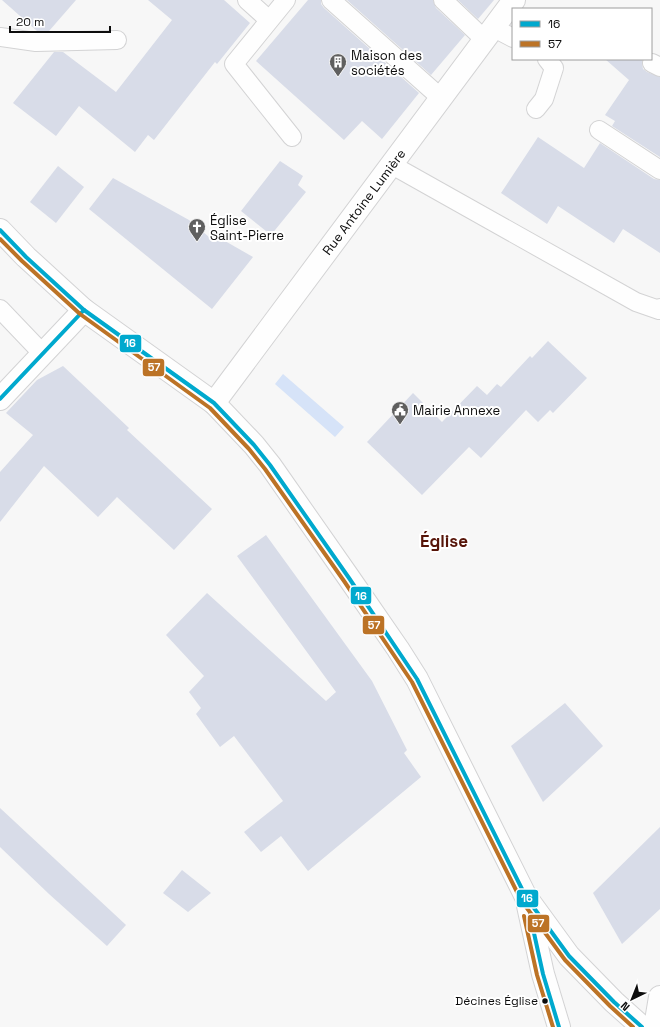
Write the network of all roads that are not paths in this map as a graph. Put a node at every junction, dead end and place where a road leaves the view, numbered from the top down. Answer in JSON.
{"nodes":[{"id":1,"x":247,"y":0,"type":"edge"},
{"id":2,"x":286,"y":0,"type":"edge"},
{"id":3,"x":331,"y":0,"type":"edge"},
{"id":4,"x":443,"y":0,"type":"edge"},
{"id":5,"x":514,"y":0,"type":"edge"},
{"id":6,"x":269,"y":20,"type":"junction"},
{"id":7,"x":489,"y":34,"type":"junction"},
{"id":8,"x":0,"y":37,"type":"edge"},
{"id":9,"x":512,"y":38,"type":"edge"},
{"id":10,"x":117,"y":40,"type":"dead end"},
{"id":11,"x":547,"y":60,"type":"edge"},
{"id":12,"x":441,"y":98,"type":"junction"},
{"id":13,"x":536,"y":109,"type":"dead end"},
{"id":14,"x":598,"y":130,"type":"dead end"},
{"id":15,"x":292,"y":137,"type":"dead end"},
{"id":16,"x":392,"y":165,"type":"junction"},
{"id":17,"x":660,"y":170,"type":"edge"},
{"id":18,"x":0,"y":230,"type":"edge"},
{"id":19,"x":660,"y":308,"type":"edge"},
{"id":20,"x":0,"y":309,"type":"edge"},
{"id":21,"x":84,"y":310,"type":"junction"},
{"id":22,"x":43,"y":354,"type":"junction"},
{"id":23,"x":0,"y":399,"type":"edge"},
{"id":24,"x":214,"y":403,"type":"junction"},
{"id":25,"x":526,"y":897,"type":"junction"},
{"id":26,"x":660,"y":997,"type":"edge"},
{"id":27,"x":559,"y":1027,"type":"edge"},
{"id":28,"x":642,"y":1027,"type":"edge"},
{"id":29,"x":655,"y":1027,"type":"edge"}],
"edges":[{"from":1,"to":6,"type":"lane"},
{"from":2,"to":6,"type":"lane"},
{"from":3,"to":12,"type":"lane"},
{"from":4,"to":7,"type":"lane"},
{"from":5,"to":7,"type":"street","name":"Rue Antoine Lumière"},
{"from":6,"to":15,"type":"lane"},
{"from":7,"to":9,"type":"lane"},
{"from":7,"to":12,"type":"street","name":"Rue Antoine Lumière"},
{"from":8,"to":10,"type":"lane"},
{"from":11,"to":13,"type":"lane"},
{"from":12,"to":16,"type":"street","name":"Rue Antoine Lumière"},
{"from":14,"to":17,"type":"lane"},
{"from":16,"to":19,"type":"lane"},
{"from":16,"to":24,"type":"street","name":"Rue Antoine Lumière"},
{"from":18,"to":21,"type":"street"},
{"from":20,"to":22,"type":"lane"},
{"from":21,"to":22,"type":"street"},
{"from":21,"to":24,"type":"street"},
{"from":22,"to":23,"type":"street"},
{"from":24,"to":25,"type":"street"},
{"from":25,"to":27,"type":"street"},
{"from":25,"to":28,"type":"street"},
{"from":26,"to":29,"type":"street"}]}
